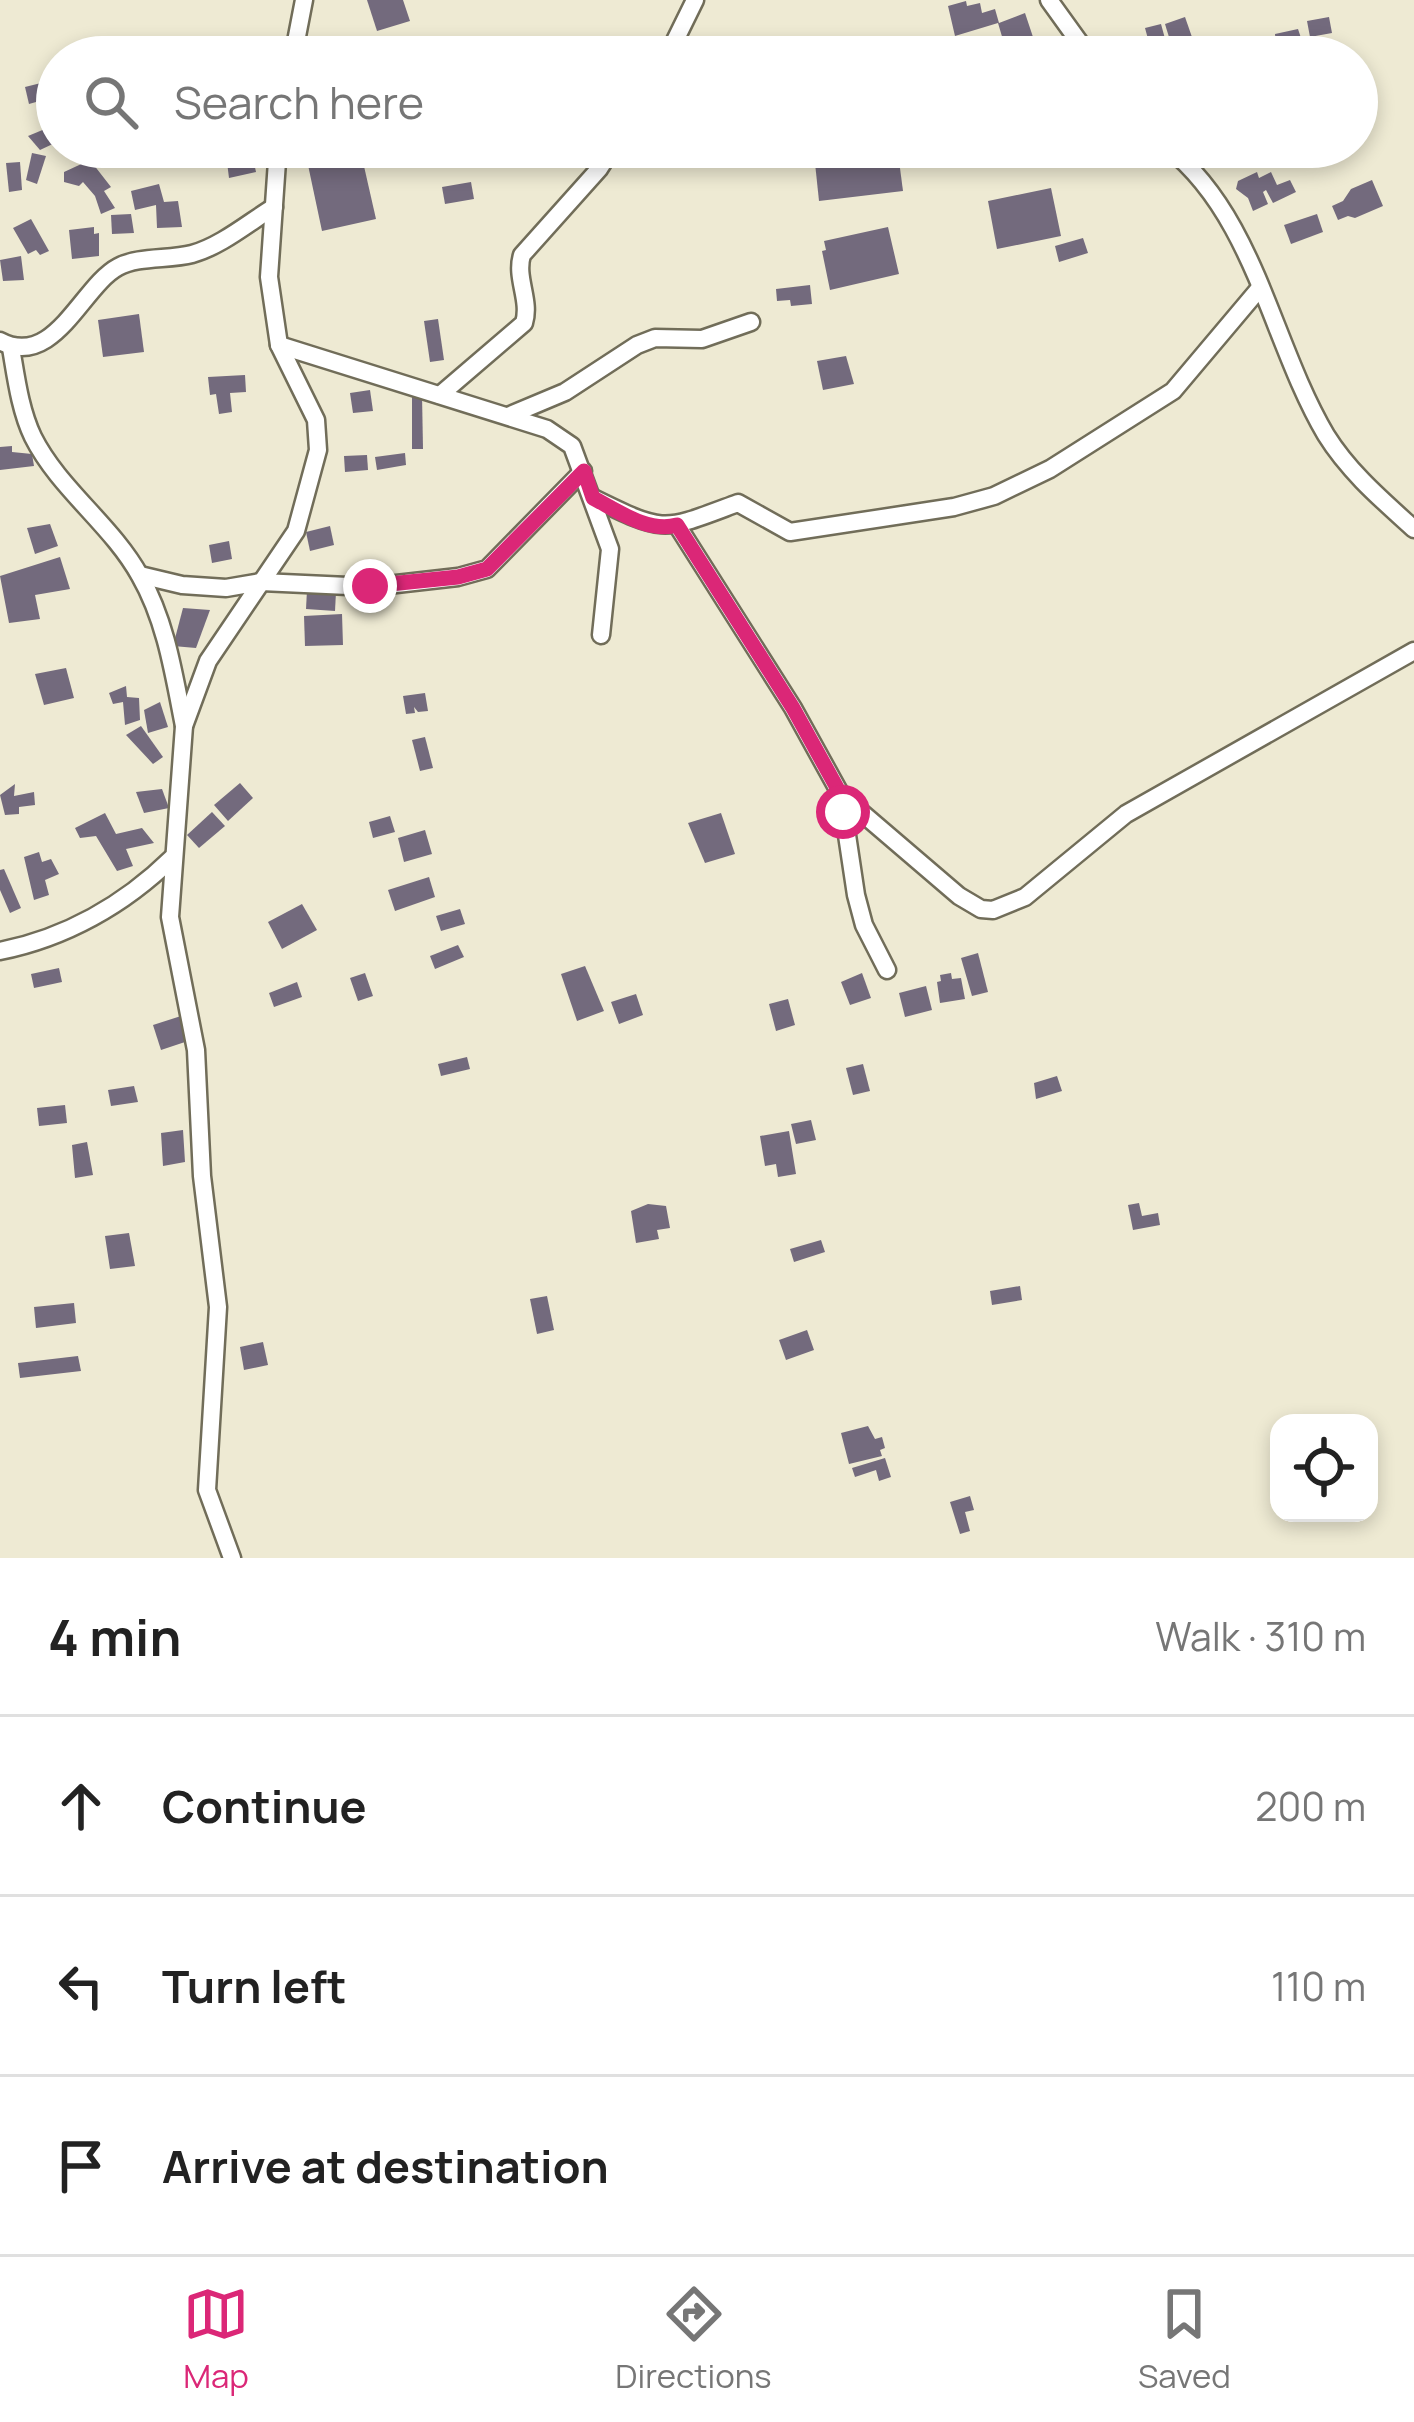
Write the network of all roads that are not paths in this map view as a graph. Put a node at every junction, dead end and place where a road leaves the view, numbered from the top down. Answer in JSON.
{"nodes":[{"id":1,"x":304,"y":0,"type":"edge"},
{"id":2,"x":695,"y":0,"type":"edge"},
{"id":3,"x":1049,"y":0,"type":"edge"},
{"id":4,"x":297,"y":36,"type":"edge"},
{"id":5,"x":678,"y":36,"type":"edge"},
{"id":6,"x":1075,"y":36,"type":"edge"},
{"id":7,"x":277,"y":168,"type":"edge"},
{"id":8,"x":600,"y":168,"type":"edge"},
{"id":9,"x":1193,"y":168,"type":"edge"},
{"id":10,"x":274,"y":207,"type":"junction"},
{"id":11,"x":1259,"y":289,"type":"junction"},
{"id":12,"x":751,"y":322,"type":"dead end"},
{"id":13,"x":6,"y":345,"type":"edge"},
{"id":14,"x":279,"y":345,"type":"junction"},
{"id":15,"x":440,"y":395,"type":"junction"},
{"id":16,"x":508,"y":416,"type":"junction"},
{"id":17,"x":584,"y":471,"type":"junction"},
{"id":18,"x":593,"y":498,"type":"junction"},
{"id":19,"x":677,"y":525,"type":"junction"},
{"id":20,"x":1414,"y":529,"type":"edge"},
{"id":21,"x":140,"y":575,"type":"junction"},
{"id":22,"x":261,"y":582,"type":"junction"},
{"id":23,"x":601,"y":635,"type":"dead end"},
{"id":24,"x":1414,"y":650,"type":"edge"},
{"id":25,"x":184,"y":726,"type":"junction"},
{"id":26,"x":841,"y":795,"type":"junction"},
{"id":27,"x":172,"y":858,"type":"junction"},
{"id":28,"x":0,"y":951,"type":"edge"},
{"id":29,"x":886,"y":970,"type":"dead end"},
{"id":30,"x":232,"y":1558,"type":"edge"}],
"edges":[{"from":1,"to":4,"type":"street"},
{"from":2,"to":5,"type":"street"},
{"from":3,"to":6,"type":"street"},
{"from":7,"to":10,"type":"street"},
{"from":8,"to":15,"type":"street"},
{"from":9,"to":11,"type":"street"},
{"from":10,"to":13,"type":"street"},
{"from":10,"to":14,"type":"street"},
{"from":11,"to":19,"type":"street"},
{"from":11,"to":20,"type":"street"},
{"from":12,"to":16,"type":"street"},
{"from":13,"to":21,"type":"street"},
{"from":14,"to":15,"type":"street"},
{"from":14,"to":22,"type":"street"},
{"from":15,"to":16,"type":"street"},
{"from":16,"to":17,"type":"street"},
{"from":17,"to":18,"type":"street"},
{"from":17,"to":22,"type":"street"},
{"from":18,"to":19,"type":"street"},
{"from":18,"to":23,"type":"street"},
{"from":19,"to":26,"type":"street"},
{"from":21,"to":22,"type":"street"},
{"from":21,"to":25,"type":"street"},
{"from":22,"to":25,"type":"street"},
{"from":24,"to":26,"type":"street"},
{"from":25,"to":27,"type":"street"},
{"from":26,"to":29,"type":"street"},
{"from":27,"to":28,"type":"street"},
{"from":27,"to":30,"type":"street"}]}
